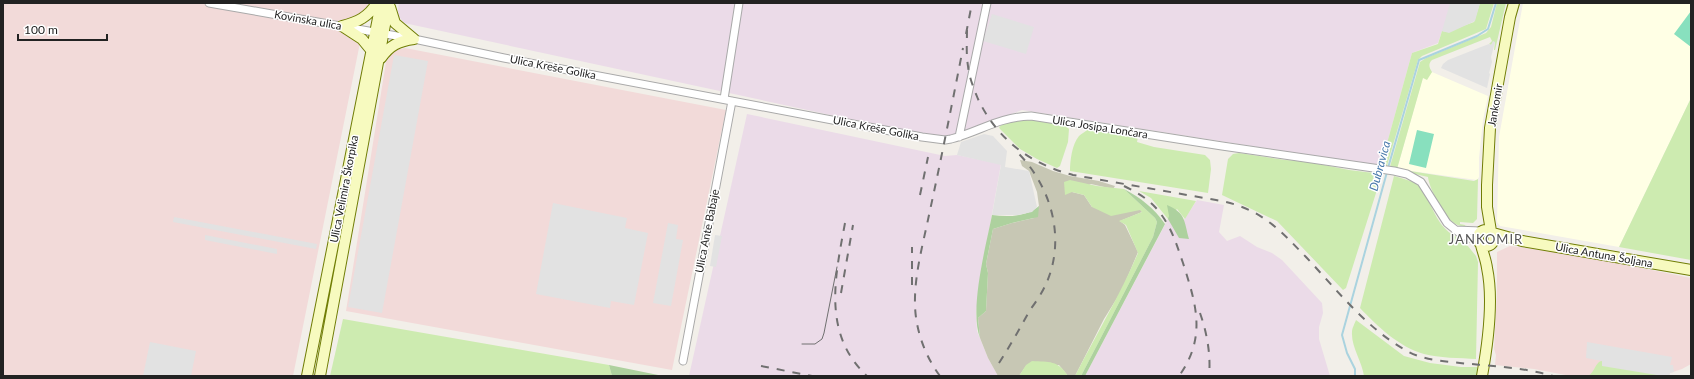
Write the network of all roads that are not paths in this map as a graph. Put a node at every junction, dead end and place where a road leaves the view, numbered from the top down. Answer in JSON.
{"nodes":[{"id":1,"x":209,"y":3,"type":"edge"},
{"id":2,"x":377,"y":3,"type":"edge"},
{"id":3,"x":386,"y":3,"type":"edge"},
{"id":4,"x":739,"y":3,"type":"edge"},
{"id":5,"x":987,"y":3,"type":"edge"},
{"id":6,"x":1514,"y":3,"type":"edge"},
{"id":7,"x":342,"y":26,"type":"junction"},
{"id":8,"x":379,"y":33,"type":"junction"},
{"id":9,"x":414,"y":39,"type":"junction"},
{"id":10,"x":372,"y":50,"type":"junction"},
{"id":11,"x":378,"y":61,"type":"junction"},
{"id":12,"x":724,"y":99,"type":"junction"},
{"id":13,"x":732,"y":101,"type":"junction"},
{"id":14,"x":958,"y":137,"type":"junction"},
{"id":15,"x":1486,"y":237,"type":"junction"},
{"id":16,"x":1691,"y":270,"type":"edge"},
{"id":17,"x":683,"y":361,"type":"dead end"},
{"id":18,"x":307,"y":376,"type":"edge"},
{"id":19,"x":320,"y":376,"type":"edge"},
{"id":20,"x":1482,"y":376,"type":"edge"}],
"edges":[{"from":1,"to":7,"type":"street","name":"Kovinska ulica"},
{"from":2,"to":7,"type":"main road"},
{"from":3,"to":8,"type":"main road","name":"Ulica Velimira Škorpika"},
{"from":3,"to":9,"type":"main road"},
{"from":4,"to":12,"type":"street"},
{"from":5,"to":14,"type":"street"},
{"from":6,"to":15,"type":"main road","name":"Jankomir"},
{"from":7,"to":8,"type":"street","name":"Kovinska ulica"},
{"from":7,"to":10,"type":"main road"},
{"from":8,"to":9,"type":"street","name":"Ulica Kreše Golika"},
{"from":8,"to":10,"type":"main road","name":"Ulica Velimira Škorpika"},
{"from":8,"to":11,"type":"main road","name":"Ulica Velimira Škorpika"},
{"from":9,"to":11,"type":"main road"},
{"from":9,"to":12,"type":"street","name":"Ulica Kreše Golika"},
{"from":10,"to":18,"type":"main road","name":"Ulica Velimira Škorpika"},
{"from":11,"to":19,"type":"main road","name":"Ulica Velimira Škorpika"},
{"from":12,"to":13,"type":"street","name":"Ulica Kreše Golika"},
{"from":13,"to":14,"type":"street","name":"Ulica Kreše Golika"},
{"from":13,"to":17,"type":"street","name":"Ulica Ante Babaje"},
{"from":14,"to":15,"type":"street","name":"Ulica Josipa Lončara"},
{"from":15,"to":16,"type":"main road","name":"Ulica Antuna Šoljana"},
{"from":15,"to":20,"type":"main road","name":"Jankomir"}]}
